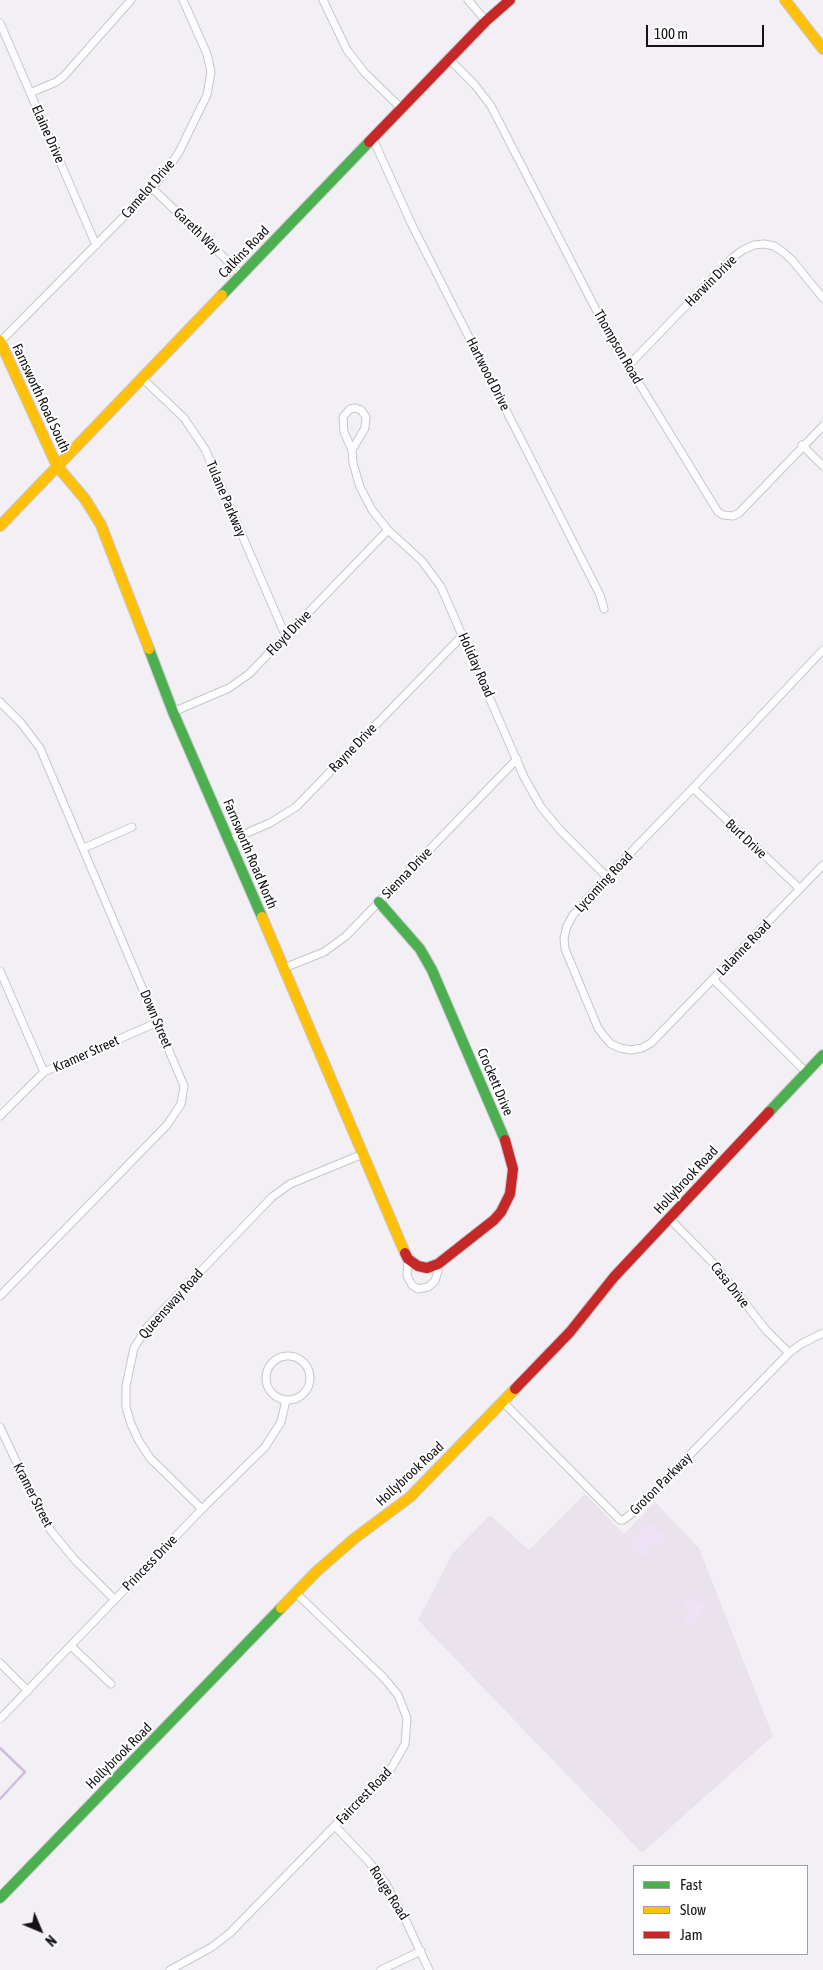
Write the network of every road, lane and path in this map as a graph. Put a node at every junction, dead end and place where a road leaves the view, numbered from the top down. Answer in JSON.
{"nodes":[{"id":1,"x":131,"y":0,"type":"edge"},
{"id":2,"x":184,"y":0,"type":"edge"},
{"id":3,"x":323,"y":0,"type":"edge"},
{"id":4,"x":468,"y":0,"type":"edge"},
{"id":5,"x":510,"y":0,"type":"edge"},
{"id":6,"x":786,"y":0,"type":"edge"},
{"id":7,"x":486,"y":21,"type":"junction"},
{"id":8,"x":0,"y":22,"type":"edge"},
{"id":9,"x":823,"y":49,"type":"edge"},
{"id":10,"x":449,"y":59,"type":"junction"},
{"id":11,"x":30,"y":93,"type":"junction"},
{"id":12,"x":401,"y":108,"type":"junction"},
{"id":13,"x":372,"y":139,"type":"junction"},
{"id":14,"x":152,"y":188,"type":"junction"},
{"id":15,"x":96,"y":245,"type":"junction"},
{"id":16,"x":242,"y":274,"type":"junction"},
{"id":17,"x":823,"y":298,"type":"edge"},
{"id":18,"x":0,"y":342,"type":"edge"},
{"id":19,"x":628,"y":366,"type":"junction"},
{"id":20,"x":142,"y":378,"type":"junction"},
{"id":21,"x":823,"y":426,"type":"edge"},
{"id":22,"x":802,"y":445,"type":"junction"},
{"id":23,"x":352,"y":450,"type":"junction"},
{"id":24,"x":57,"y":466,"type":"junction"},
{"id":25,"x":823,"y":466,"type":"edge"},
{"id":26,"x":0,"y":526,"type":"edge"},
{"id":27,"x":388,"y":530,"type":"junction"},
{"id":28,"x":604,"y":609,"type":"dead end"},
{"id":29,"x":463,"y":635,"type":"junction"},
{"id":30,"x":286,"y":636,"type":"junction"},
{"id":31,"x":823,"y":650,"type":"edge"},
{"id":32,"x":0,"y":702,"type":"edge"},
{"id":33,"x":173,"y":712,"type":"junction"},
{"id":34,"x":517,"y":759,"type":"junction"},
{"id":35,"x":693,"y":788,"type":"junction"},
{"id":36,"x":132,"y":827,"type":"dead end"},
{"id":37,"x":228,"y":841,"type":"junction"},
{"id":38,"x":84,"y":848,"type":"junction"},
{"id":39,"x":823,"y":865,"type":"edge"},
{"id":40,"x":607,"y":877,"type":"junction"},
{"id":41,"x":800,"y":889,"type":"junction"},
{"id":42,"x":379,"y":902,"type":"junction"},
{"id":43,"x":284,"y":968,"type":"junction"},
{"id":44,"x":0,"y":971,"type":"edge"},
{"id":45,"x":714,"y":980,"type":"junction"},
{"id":46,"x":158,"y":1022,"type":"junction"},
{"id":47,"x":823,"y":1055,"type":"edge"},
{"id":48,"x":44,"y":1072,"type":"junction"},
{"id":49,"x":806,"y":1072,"type":"junction"},
{"id":50,"x":0,"y":1116,"type":"edge"},
{"id":51,"x":363,"y":1154,"type":"junction"},
{"id":52,"x":670,"y":1218,"type":"junction"},
{"id":53,"x":408,"y":1259,"type":"junction"},
{"id":54,"x":438,"y":1264,"type":"junction"},
{"id":55,"x":0,"y":1296,"type":"edge"},
{"id":56,"x":823,"y":1333,"type":"edge"},
{"id":57,"x":789,"y":1353,"type":"junction"},
{"id":58,"x":286,"y":1400,"type":"junction"},
{"id":59,"x":503,"y":1402,"type":"junction"},
{"id":60,"x":0,"y":1427,"type":"edge"},
{"id":61,"x":202,"y":1509,"type":"junction"},
{"id":62,"x":296,"y":1593,"type":"junction"},
{"id":63,"x":115,"y":1600,"type":"junction"},
{"id":64,"x":71,"y":1646,"type":"junction"},
{"id":65,"x":0,"y":1662,"type":"edge"},
{"id":66,"x":111,"y":1684,"type":"dead end"},
{"id":67,"x":28,"y":1691,"type":"junction"},
{"id":68,"x":0,"y":1719,"type":"edge"},
{"id":69,"x":335,"y":1826,"type":"junction"},
{"id":70,"x":0,"y":1898,"type":"edge"},
{"id":71,"x":421,"y":1951,"type":"junction"},
{"id":72,"x":170,"y":1970,"type":"edge"},
{"id":73,"x":381,"y":1970,"type":"edge"},
{"id":74,"x":429,"y":1970,"type":"edge"}],
"edges":[{"from":1,"to":11,"type":"street"},
{"from":2,"to":14,"type":"street","name":"Camelot Drive"},
{"from":3,"to":12,"type":"street"},
{"from":4,"to":7,"type":"street"},
{"from":5,"to":7,"type":"street","name":"Calkins Road"},
{"from":6,"to":9,"type":"street"},
{"from":7,"to":10,"type":"street","name":"Calkins Road"},
{"from":8,"to":11,"type":"street","name":"Elaine Drive"},
{"from":10,"to":12,"type":"street","name":"Calkins Road"},
{"from":10,"to":19,"type":"street","name":"Thompson Road"},
{"from":11,"to":15,"type":"street","name":"Elaine Drive"},
{"from":12,"to":13,"type":"street","name":"Calkins Road"},
{"from":13,"to":16,"type":"street","name":"Calkins Road"},
{"from":13,"to":28,"type":"street","name":"Hartwood Drive"},
{"from":14,"to":15,"type":"street","name":"Camelot Drive"},
{"from":14,"to":16,"type":"street","name":"Gareth Way"},
{"from":15,"to":18,"type":"street","name":"Camelot Drive"},
{"from":16,"to":20,"type":"street","name":"Calkins Road"},
{"from":17,"to":19,"type":"street","name":"Harwin Drive"},
{"from":18,"to":24,"type":"street","name":"Farnsworth Road South"},
{"from":19,"to":22,"type":"street","name":"Thompson Road"},
{"from":20,"to":24,"type":"street","name":"Calkins Road"},
{"from":20,"to":30,"type":"street","name":"Tulane Parkway"},
{"from":21,"to":22,"type":"street","name":"Thompson Road"},
{"from":22,"to":25,"type":"street"},
{"from":23,"to":23,"type":"street","name":"Holiday Road"},
{"from":23,"to":27,"type":"street","name":"Holiday Road"},
{"from":24,"to":26,"type":"street","name":"Calkins Road"},
{"from":24,"to":33,"type":"street","name":"Farnsworth Road North"},
{"from":27,"to":29,"type":"street","name":"Holiday Road"},
{"from":27,"to":30,"type":"street","name":"Floyd Drive"},
{"from":29,"to":34,"type":"street","name":"Holiday Road"},
{"from":29,"to":37,"type":"street","name":"Rayne Drive"},
{"from":30,"to":33,"type":"street","name":"Floyd Drive"},
{"from":31,"to":35,"type":"street","name":"Lycoming Road"},
{"from":32,"to":38,"type":"street","name":"Down Street"},
{"from":33,"to":37,"type":"street","name":"Farnsworth Road North"},
{"from":34,"to":40,"type":"street","name":"Holiday Road"},
{"from":34,"to":42,"type":"street","name":"Sienna Drive"},
{"from":35,"to":40,"type":"street","name":"Lycoming Road"},
{"from":35,"to":41,"type":"street","name":"Burt Drive"},
{"from":36,"to":38,"type":"street"},
{"from":37,"to":43,"type":"street","name":"Farnsworth Road North"},
{"from":38,"to":46,"type":"street","name":"Down Street"},
{"from":39,"to":41,"type":"street","name":"Lalanne Road"},
{"from":40,"to":45,"type":"street","name":"Lycoming Road"},
{"from":41,"to":45,"type":"street","name":"Lalanne Road"},
{"from":42,"to":43,"type":"street","name":"Sienna Drive"},
{"from":42,"to":54,"type":"street","name":"Crockett Drive"},
{"from":43,"to":51,"type":"street","name":"Farnsworth Road North"},
{"from":44,"to":48,"type":"street"},
{"from":45,"to":49,"type":"street","name":"Lalanne Road"},
{"from":46,"to":48,"type":"street","name":"Kramer Street"},
{"from":46,"to":55,"type":"street","name":"Down Street"},
{"from":47,"to":49,"type":"street","name":"Hollybrook Road"},
{"from":48,"to":50,"type":"street","name":"Kramer Street"},
{"from":49,"to":52,"type":"street","name":"Hollybrook Road"},
{"from":51,"to":53,"type":"street","name":"Farnsworth Road North"},
{"from":51,"to":61,"type":"street","name":"Queensway Road"},
{"from":52,"to":57,"type":"street","name":"Casa Drive"},
{"from":52,"to":59,"type":"street","name":"Hollybrook Road"},
{"from":53,"to":54,"type":"street"},
{"from":53,"to":54,"type":"street"},
{"from":56,"to":57,"type":"street","name":"Groton Parkway"},
{"from":57,"to":59,"type":"street","name":"Groton Parkway"},
{"from":58,"to":58,"type":"street"},
{"from":58,"to":61,"type":"street","name":"Princess Drive"},
{"from":59,"to":62,"type":"street","name":"Hollybrook Road"},
{"from":60,"to":63,"type":"street","name":"Kramer Street"},
{"from":61,"to":63,"type":"street","name":"Princess Drive"},
{"from":62,"to":69,"type":"street","name":"Faircrest Road"},
{"from":62,"to":70,"type":"street","name":"Hollybrook Road"},
{"from":63,"to":64,"type":"street","name":"Princess Drive"},
{"from":64,"to":66,"type":"street"},
{"from":64,"to":67,"type":"street","name":"Princess Drive"},
{"from":65,"to":67,"type":"street"},
{"from":67,"to":68,"type":"street","name":"Princess Drive"},
{"from":69,"to":71,"type":"street","name":"Rouge Road"},
{"from":69,"to":72,"type":"street","name":"Faircrest Road"},
{"from":71,"to":73,"type":"street"},
{"from":71,"to":74,"type":"street","name":"Rouge Road"}]}
